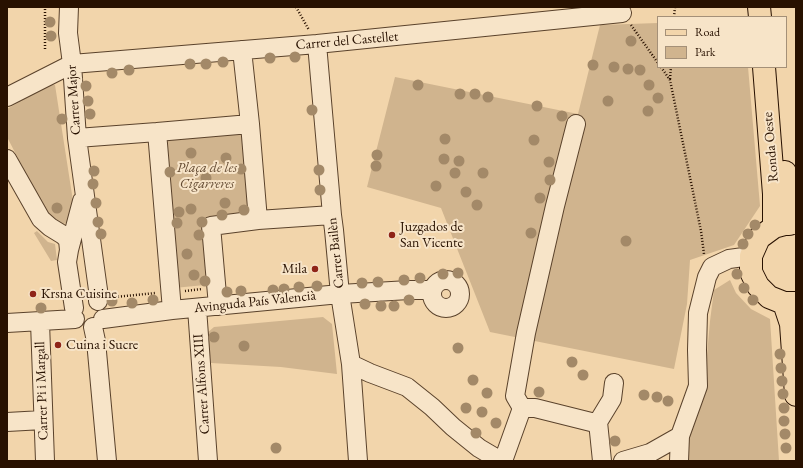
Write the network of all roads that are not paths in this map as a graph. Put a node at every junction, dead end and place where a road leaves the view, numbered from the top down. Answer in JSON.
{"nodes":[{"id":1,"x":70,"y":7,"type":"edge"},
{"id":2,"x":622,"y":13,"type":"road end"},
{"id":3,"x":317,"y":44,"type":"junction"},
{"id":4,"x":242,"y":50,"type":"junction"},
{"id":5,"x":72,"y":64,"type":"junction"},
{"id":6,"x":764,"y":68,"type":"edge"},
{"id":7,"x":778,"y":68,"type":"edge"},
{"id":8,"x":7,"y":98,"type":"edge"},
{"id":9,"x":250,"y":124,"type":"junction"},
{"id":10,"x":576,"y":124,"type":"dead end"},
{"id":11,"x":157,"y":132,"type":"junction"},
{"id":12,"x":77,"y":138,"type":"junction"},
{"id":13,"x":11,"y":164,"type":"edge"},
{"id":14,"x":85,"y":192,"type":"junction"},
{"id":15,"x":332,"y":215,"type":"junction"},
{"id":16,"x":258,"y":220,"type":"junction"},
{"id":17,"x":796,"y":223,"type":"edge"},
{"id":18,"x":774,"y":227,"type":"junction"},
{"id":19,"x":69,"y":250,"type":"junction"},
{"id":20,"x":751,"y":256,"type":"junction"},
{"id":21,"x":432,"y":290,"type":"dead end"},
{"id":22,"x":340,"y":294,"type":"junction"},
{"id":23,"x":98,"y":301,"type":"junction"},
{"id":24,"x":790,"y":303,"type":"edge"},
{"id":25,"x":218,"y":306,"type":"junction"},
{"id":26,"x":197,"y":308,"type":"junction"},
{"id":27,"x":172,"y":310,"type":"junction"},
{"id":28,"x":74,"y":314,"type":"junction"},
{"id":29,"x":40,"y":322,"type":"junction"},
{"id":30,"x":7,"y":323,"type":"edge"},
{"id":31,"x":98,"y":323,"type":"junction"},
{"id":32,"x":351,"y":364,"type":"junction"},
{"id":33,"x":614,"y":383,"type":"dead end"},
{"id":34,"x":796,"y":395,"type":"edge"},
{"id":35,"x":522,"y":408,"type":"junction"},
{"id":36,"x":43,"y":420,"type":"junction"},
{"id":37,"x":7,"y":422,"type":"edge"},
{"id":38,"x":598,"y":422,"type":"junction"},
{"id":39,"x":680,"y":436,"type":"junction"},
{"id":40,"x":45,"y":461,"type":"edge"},
{"id":41,"x":107,"y":461,"type":"edge"},
{"id":42,"x":208,"y":461,"type":"edge"},
{"id":43,"x":358,"y":461,"type":"edge"},
{"id":44,"x":502,"y":461,"type":"edge"},
{"id":45,"x":602,"y":461,"type":"edge"},
{"id":46,"x":623,"y":461,"type":"edge"},
{"id":47,"x":679,"y":461,"type":"edge"}],
"edges":[{"from":1,"to":5,"type":"street","name":"Carrer Major"},
{"from":2,"to":3,"type":"street","name":"Carrer del Castellet"},
{"from":3,"to":4,"type":"street","name":"Carrer del Castellet"},
{"from":3,"to":15,"type":"street","name":"Carrer Bailèn"},
{"from":4,"to":5,"type":"street","name":"Carrer del Castellet"},
{"from":4,"to":9,"type":"street"},
{"from":5,"to":8,"type":"street"},
{"from":5,"to":12,"type":"street","name":"Carrer Major"},
{"from":6,"to":18,"type":"main road","name":"Ronda Oeste"},
{"from":7,"to":17,"type":"main road","name":"Ronda Oeste"},
{"from":9,"to":11,"type":"street"},
{"from":9,"to":16,"type":"street"},
{"from":10,"to":35,"type":"street"},
{"from":11,"to":12,"type":"street"},
{"from":11,"to":27,"type":"street"},
{"from":12,"to":14,"type":"street","name":"Carrer Major"},
{"from":13,"to":19,"type":"street"},
{"from":14,"to":19,"type":"street","name":"Carrer Major"},
{"from":14,"to":23,"type":"street","name":"Carrer Major"},
{"from":15,"to":16,"type":"street"},
{"from":15,"to":22,"type":"street","name":"Carrer Bailèn"},
{"from":16,"to":25,"type":"street"},
{"from":17,"to":18,"type":"main road"},
{"from":18,"to":20,"type":"main road"},
{"from":19,"to":28,"type":"street","name":"Carrer Major"},
{"from":20,"to":24,"type":"main road"},
{"from":20,"to":39,"type":"street"},
{"from":21,"to":22,"type":"street","name":"Avinguda País Valencià"},
{"from":22,"to":25,"type":"street","name":"Avinguda País Valencià"},
{"from":22,"to":32,"type":"street","name":"Carrer Bailèn"},
{"from":23,"to":28,"type":"street"},
{"from":23,"to":31,"type":"street"},
{"from":24,"to":34,"type":"main road"},
{"from":25,"to":26,"type":"street","name":"Avinguda País Valencià"},
{"from":26,"to":27,"type":"street","name":"Avinguda País Valencià"},
{"from":26,"to":42,"type":"street","name":"Carrer Alfons XIII"},
{"from":27,"to":31,"type":"street","name":"Avinguda País Valencià"},
{"from":28,"to":29,"type":"street"},
{"from":28,"to":31,"type":"street"},
{"from":29,"to":30,"type":"street"},
{"from":29,"to":36,"type":"street","name":"Carrer Pi i Margall"},
{"from":31,"to":41,"type":"street"},
{"from":32,"to":43,"type":"street","name":"Carrer Bailèn"},
{"from":32,"to":44,"type":"street"},
{"from":33,"to":38,"type":"street"},
{"from":35,"to":38,"type":"street"},
{"from":35,"to":44,"type":"street"},
{"from":36,"to":37,"type":"street"},
{"from":36,"to":40,"type":"street","name":"Carrer Pi i Margall"},
{"from":38,"to":45,"type":"street"},
{"from":39,"to":46,"type":"street"},
{"from":39,"to":47,"type":"street"}]}
